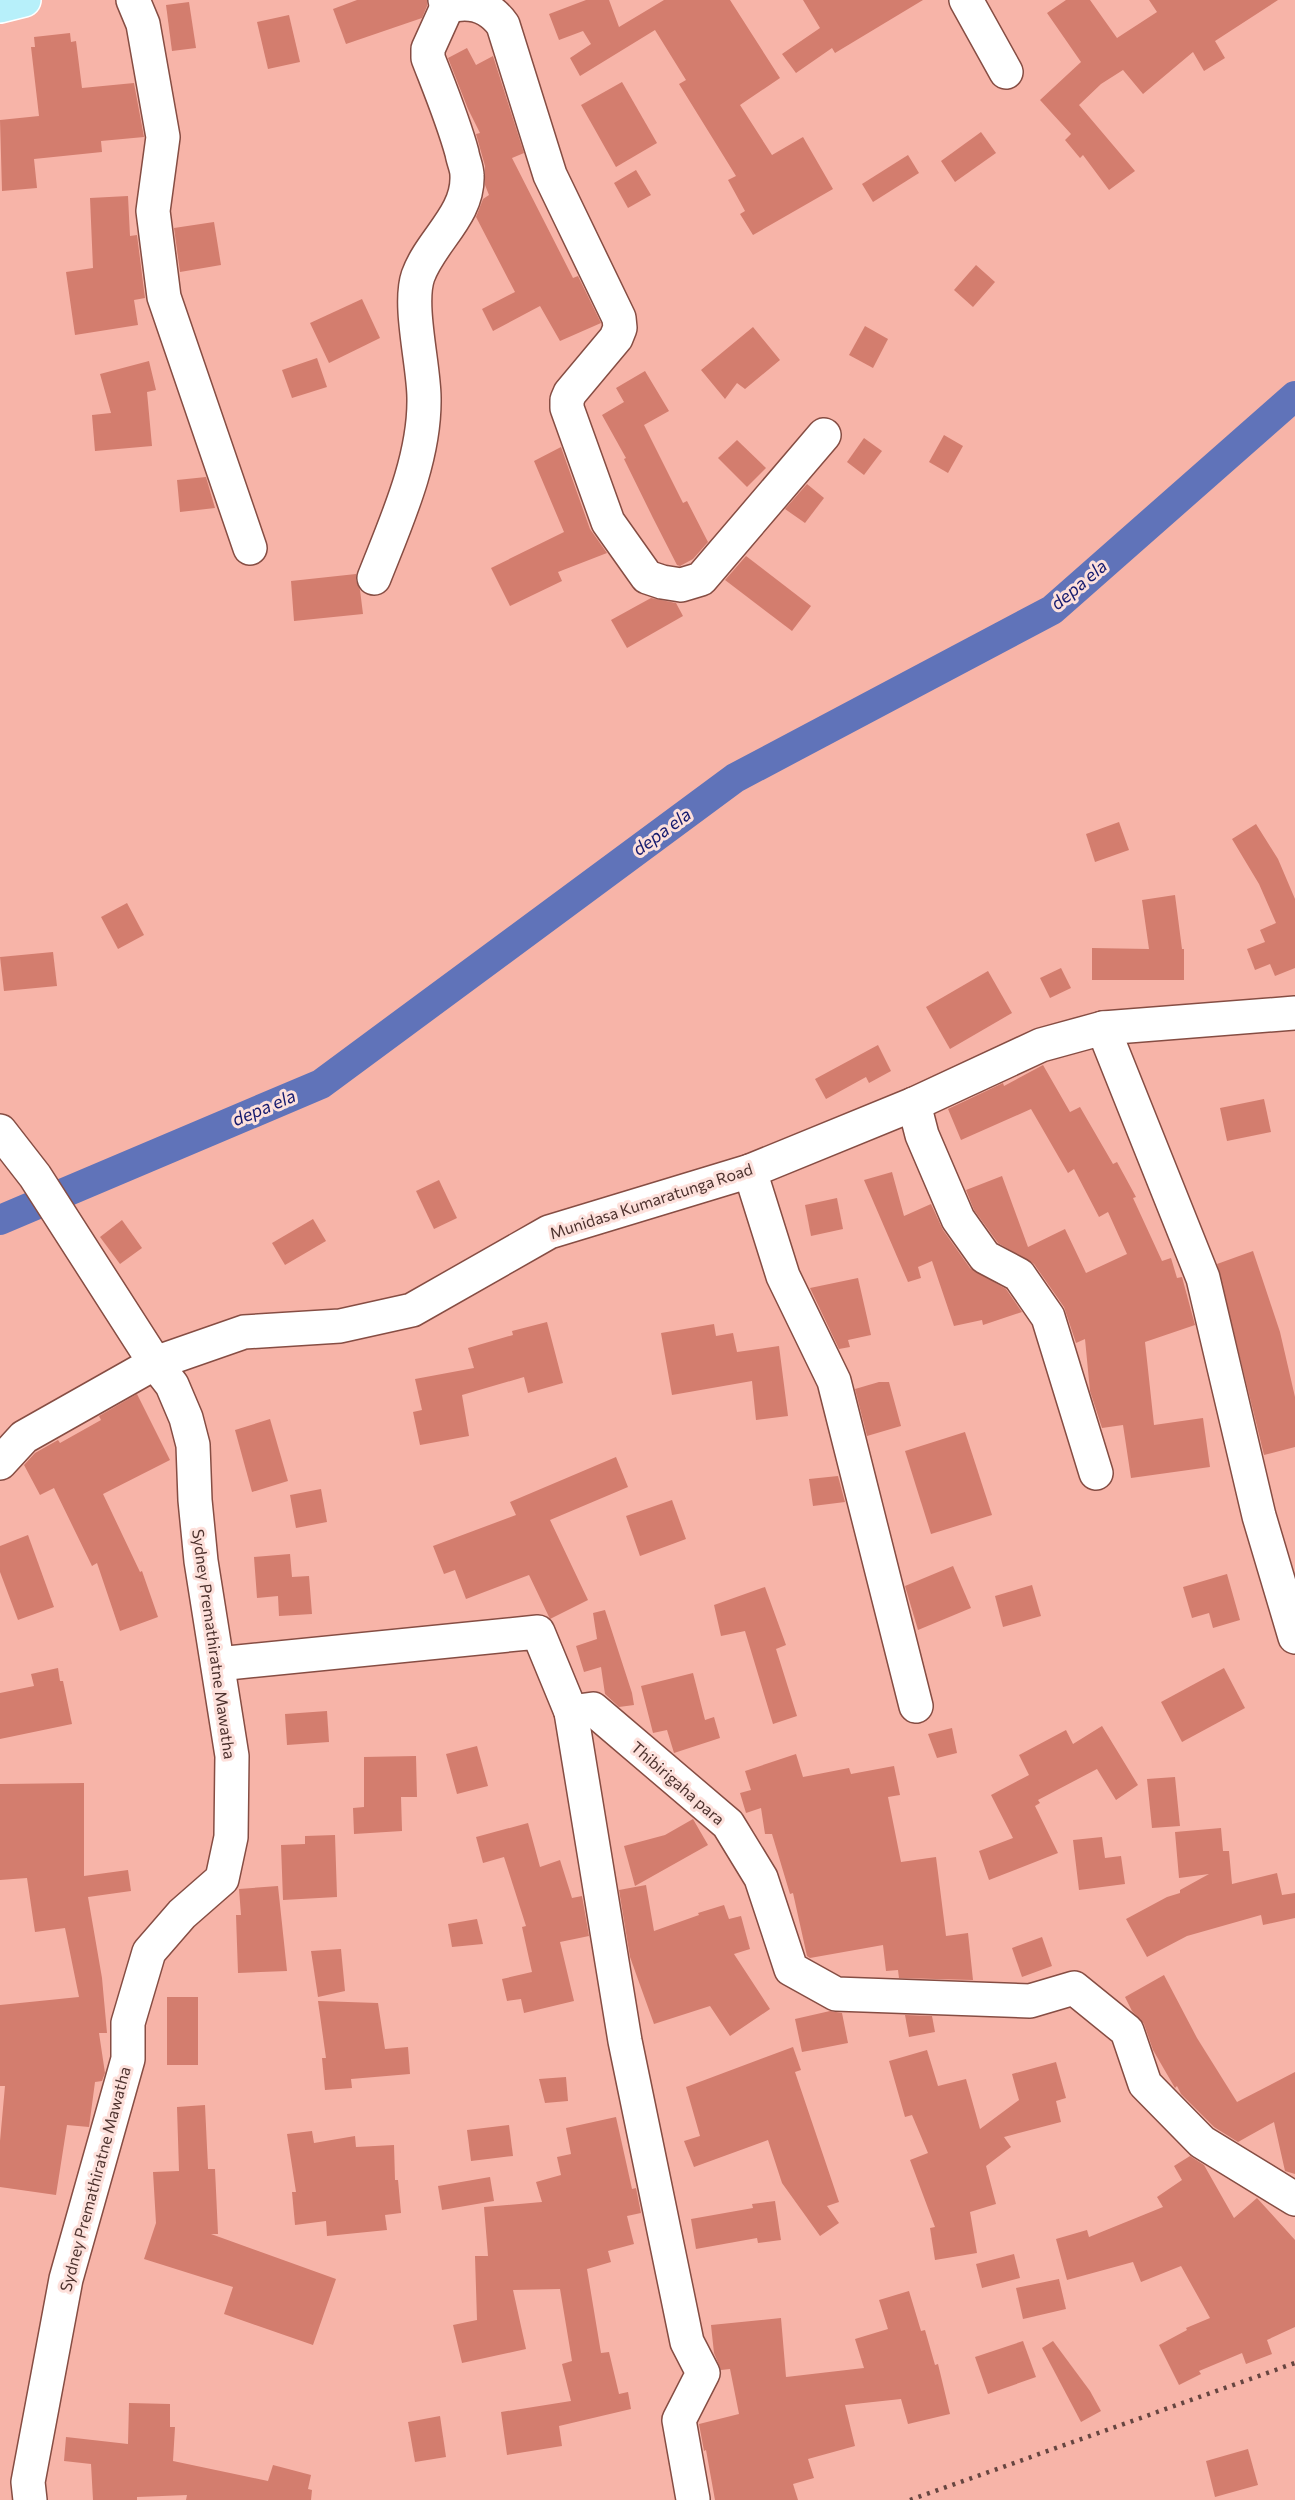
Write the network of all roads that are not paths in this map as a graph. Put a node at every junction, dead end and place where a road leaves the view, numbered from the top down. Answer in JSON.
{"nodes":[{"id":1,"x":24,"y":0,"type":"edge"},
{"id":2,"x":133,"y":0,"type":"edge"},
{"id":3,"x":966,"y":0,"type":"edge"},
{"id":4,"x":446,"y":3,"type":"edge"},
{"id":5,"x":0,"y":6,"type":"edge"},
{"id":6,"x":1006,"y":72,"type":"dead end"},
{"id":7,"x":824,"y":435,"type":"dead end"},
{"id":8,"x":250,"y":548,"type":"dead end"},
{"id":9,"x":374,"y":578,"type":"dead end"},
{"id":10,"x":1295,"y":1013,"type":"edge"},
{"id":11,"x":1103,"y":1028,"type":"junction"},
{"id":12,"x":914,"y":1104,"type":"junction"},
{"id":13,"x":0,"y":1131,"type":"edge"},
{"id":14,"x":750,"y":1170,"type":"junction"},
{"id":15,"x":154,"y":1363,"type":"junction"},
{"id":16,"x":0,"y":1463,"type":"edge"},
{"id":17,"x":1096,"y":1473,"type":"dead end"},
{"id":18,"x":1295,"y":1637,"type":"edge"},
{"id":19,"x":218,"y":1664,"type":"junction"},
{"id":20,"x":916,"y":1706,"type":"dead end"},
{"id":21,"x":571,"y":1712,"type":"junction"},
{"id":22,"x":1295,"y":2199,"type":"edge"},
{"id":23,"x":693,"y":2499,"type":"edge"},
{"id":24,"x":30,"y":2500,"type":"edge"}],
"edges":[{"from":1,"to":5,"type":"main road"},
{"from":2,"to":8,"type":"street"},
{"from":3,"to":6,"type":"street"},
{"from":4,"to":7,"type":"street"},
{"from":4,"to":9,"type":"street"},
{"from":10,"to":11,"type":"street","name":"Munidasa Kumaratunga Road"},
{"from":11,"to":12,"type":"street","name":"Munidasa Kumaratunga Road"},
{"from":11,"to":18,"type":"street"},
{"from":12,"to":14,"type":"street","name":"Munidasa Kumaratunga Road"},
{"from":12,"to":17,"type":"street"},
{"from":13,"to":15,"type":"street","name":"Sydney Premathiratne Mawatha"},
{"from":14,"to":15,"type":"street","name":"Munidasa Kumaratunga Road"},
{"from":14,"to":20,"type":"street"},
{"from":15,"to":16,"type":"street","name":"Munidasa Kumaratunga Road"},
{"from":15,"to":19,"type":"street","name":"Sydney Premathiratne Mawatha"},
{"from":19,"to":21,"type":"street"},
{"from":19,"to":24,"type":"street","name":"Sydney Premathiratne Mawatha"},
{"from":21,"to":22,"type":"street","name":"Thibirigaha para"},
{"from":21,"to":23,"type":"street"}]}
